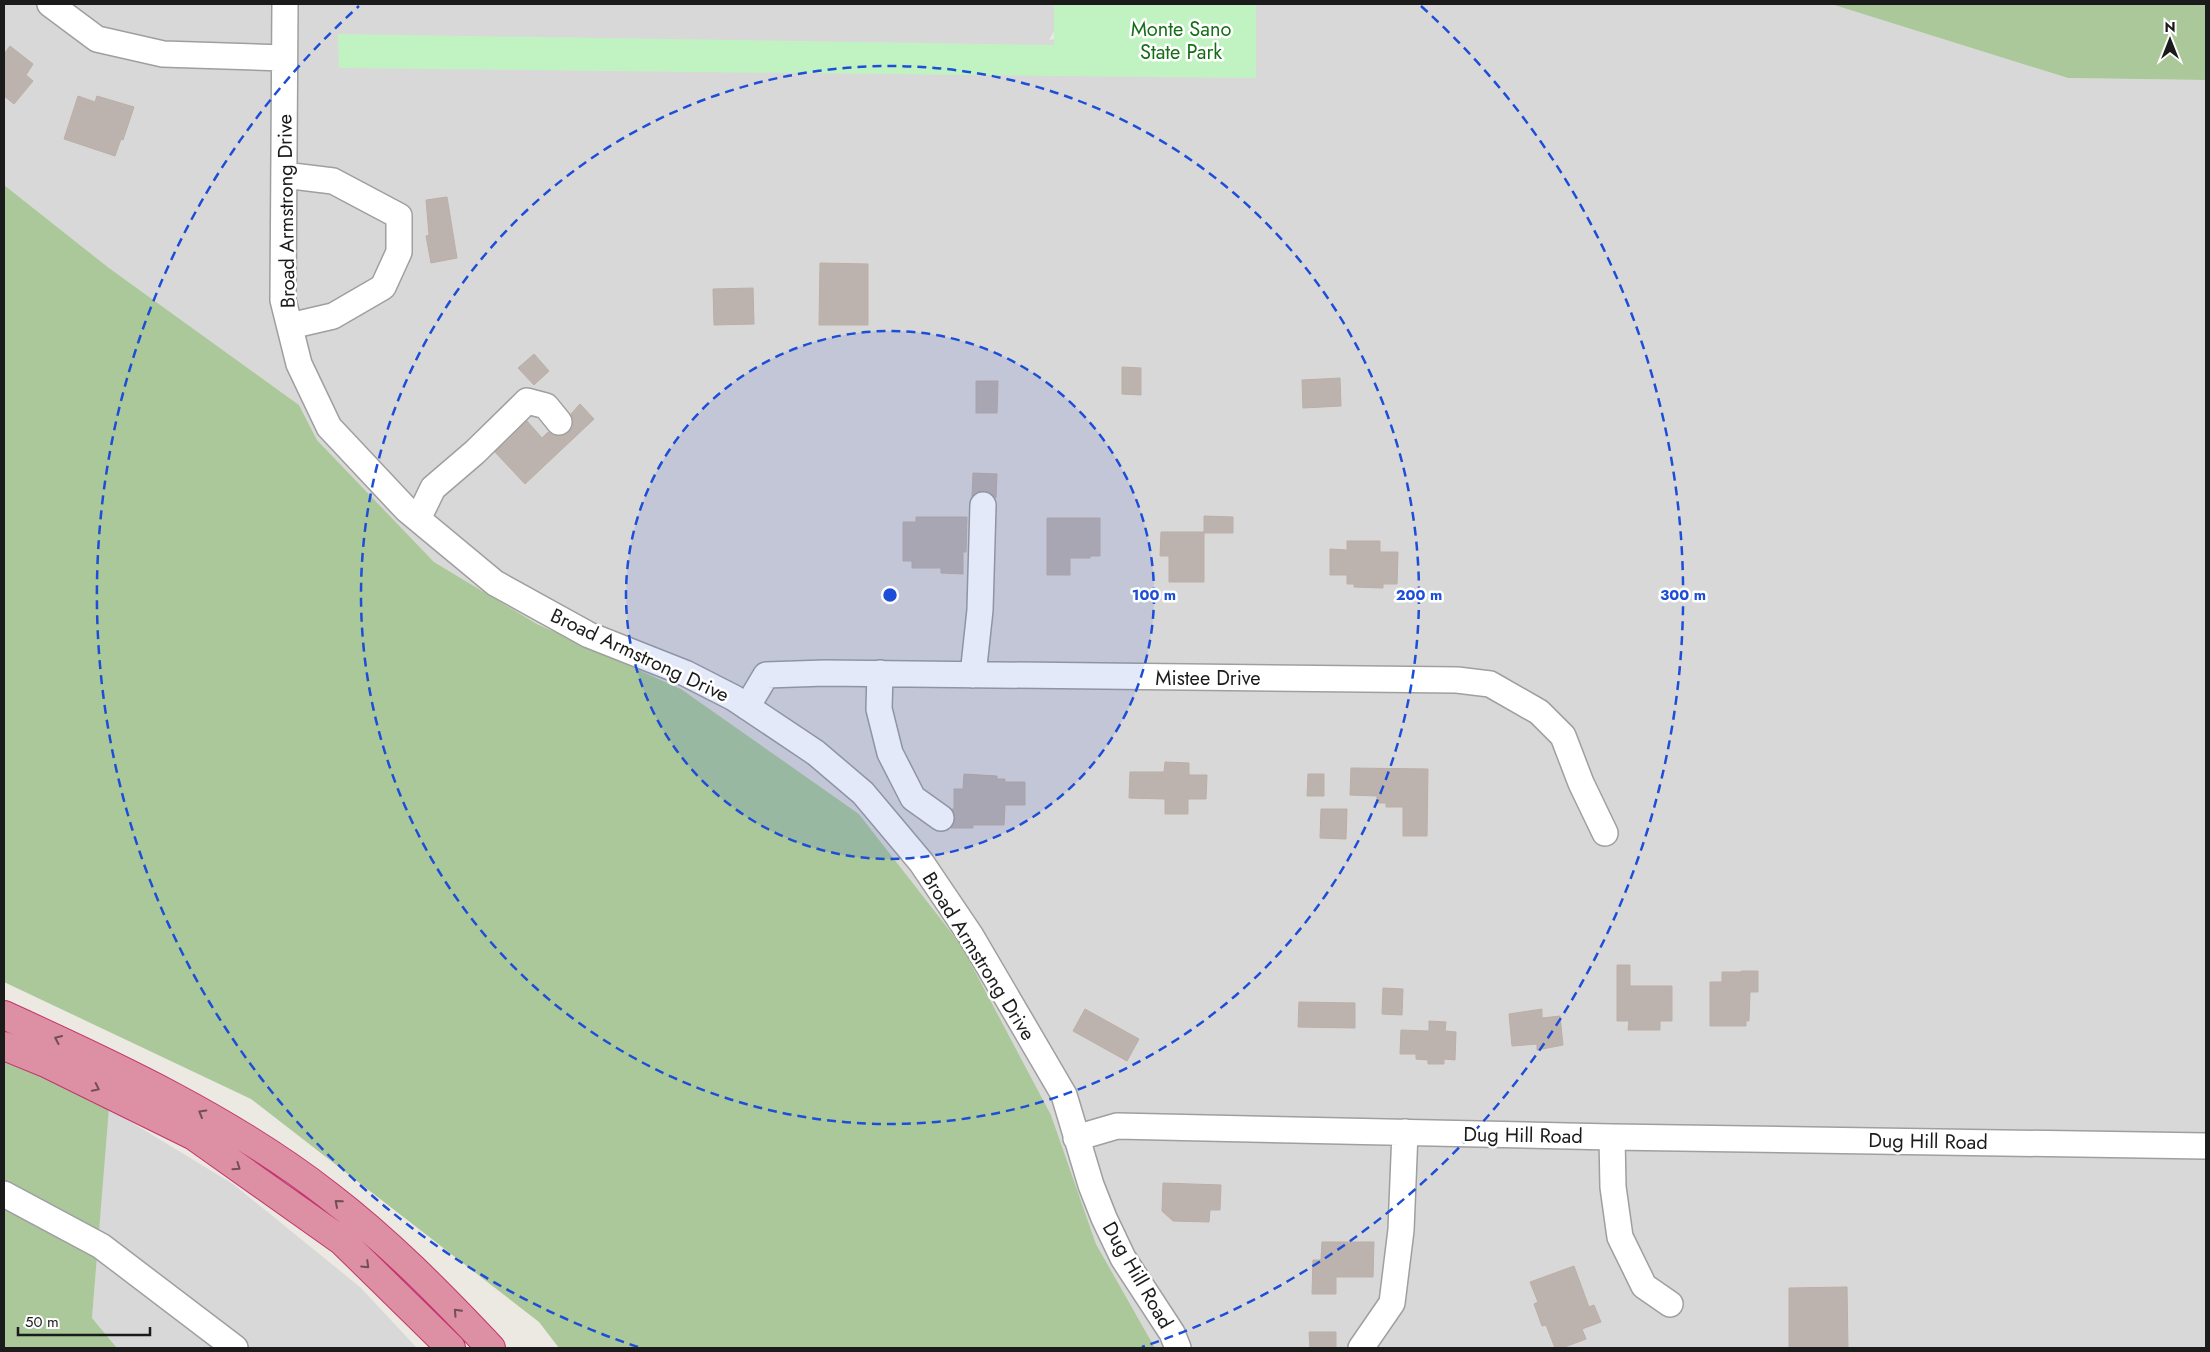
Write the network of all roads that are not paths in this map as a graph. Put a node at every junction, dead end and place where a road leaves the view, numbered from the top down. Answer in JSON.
{"nodes":[{"id":1,"x":50,"y":4,"type":"edge"},
{"id":2,"x":285,"y":4,"type":"edge"},
{"id":3,"x":284,"y":58,"type":"junction"},
{"id":4,"x":284,"y":175,"type":"junction"},
{"id":5,"x":290,"y":326,"type":"junction"},
{"id":6,"x":559,"y":422,"type":"dead end"},
{"id":7,"x":983,"y":505,"type":"dead end"},
{"id":8,"x":418,"y":520,"type":"junction"},
{"id":9,"x":880,"y":673,"type":"junction"},
{"id":10,"x":973,"y":675,"type":"junction"},
{"id":11,"x":747,"y":707,"type":"junction"},
{"id":12,"x":941,"y":818,"type":"dead end"},
{"id":13,"x":1605,"y":833,"type":"dead end"},
{"id":14,"x":4,"y":1015,"type":"edge"},
{"id":15,"x":4,"y":1046,"type":"edge"},
{"id":16,"x":1405,"y":1132,"type":"junction"},
{"id":17,"x":1612,"y":1137,"type":"junction"},
{"id":18,"x":1076,"y":1138,"type":"junction"},
{"id":19,"x":2206,"y":1146,"type":"edge"},
{"id":20,"x":4,"y":1194,"type":"edge"},
{"id":21,"x":1670,"y":1304,"type":"dead end"},
{"id":22,"x":235,"y":1348,"type":"edge"},
{"id":23,"x":451,"y":1348,"type":"edge"},
{"id":24,"x":490,"y":1348,"type":"edge"},
{"id":25,"x":1178,"y":1348,"type":"edge"},
{"id":26,"x":1361,"y":1348,"type":"edge"}],
"edges":[{"from":1,"to":3,"type":"street"},
{"from":2,"to":3,"type":"street","name":"Broad Armstrong Drive"},
{"from":3,"to":4,"type":"street","name":"Broad Armstrong Drive"},
{"from":4,"to":5,"type":"street","name":"Broad Armstrong Drive"},
{"from":4,"to":5,"type":"street"},
{"from":5,"to":8,"type":"street","name":"Broad Armstrong Drive"},
{"from":6,"to":8,"type":"street"},
{"from":7,"to":10,"type":"street"},
{"from":8,"to":11,"type":"street","name":"Broad Armstrong Drive"},
{"from":9,"to":10,"type":"street","name":"Mistee Drive"},
{"from":9,"to":11,"type":"street","name":"Mistee Drive"},
{"from":9,"to":12,"type":"street"},
{"from":10,"to":13,"type":"street","name":"Mistee Drive"},
{"from":11,"to":18,"type":"street","name":"Broad Armstrong Drive"},
{"from":24,"to":14,"type":"highway","one_way":true},
{"from":15,"to":23,"type":"highway","one_way":true},
{"from":16,"to":17,"type":"street","name":"Dug Hill Road"},
{"from":16,"to":18,"type":"street","name":"Dug Hill Road"},
{"from":16,"to":26,"type":"street"},
{"from":17,"to":19,"type":"street","name":"Dug Hill Road"},
{"from":17,"to":21,"type":"street"},
{"from":18,"to":25,"type":"street","name":"Dug Hill Road"},
{"from":20,"to":22,"type":"street"}]}
